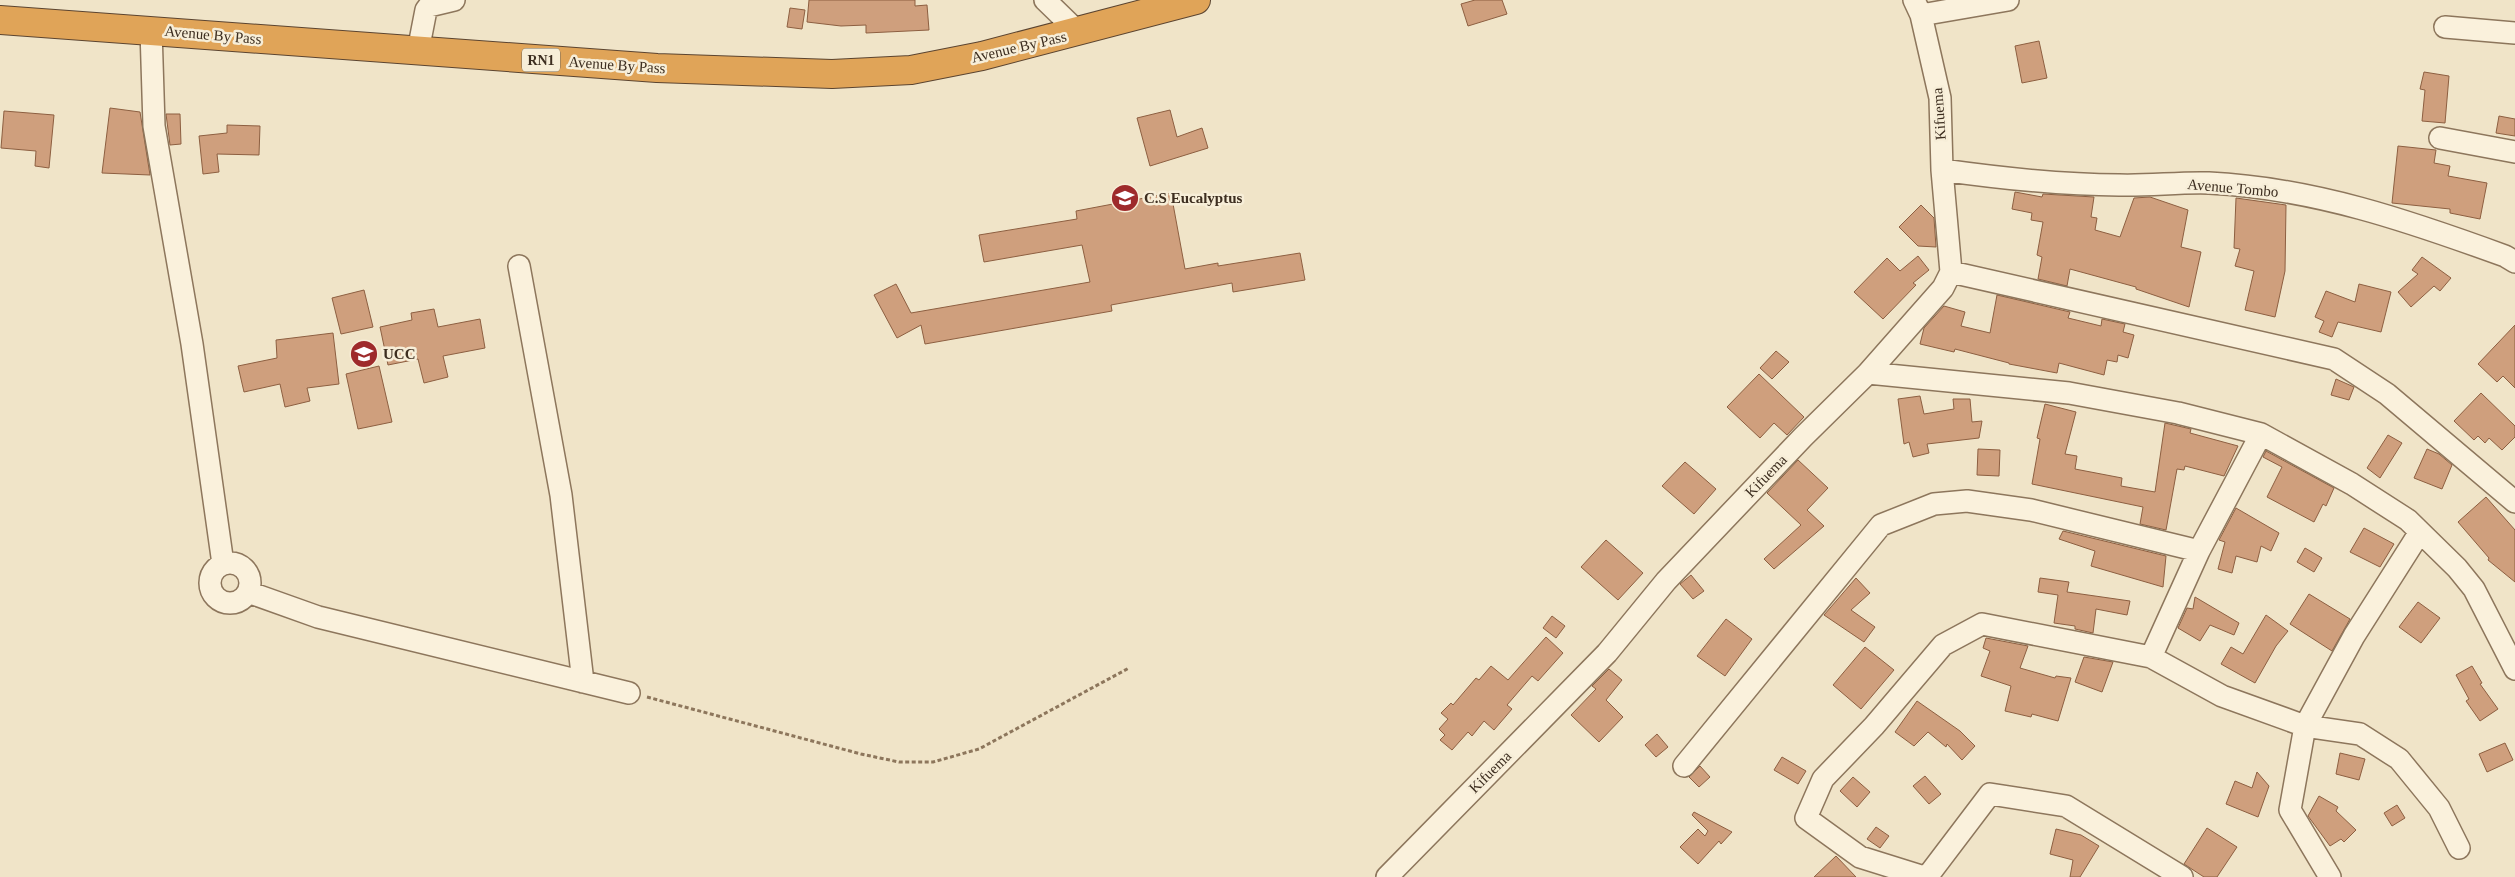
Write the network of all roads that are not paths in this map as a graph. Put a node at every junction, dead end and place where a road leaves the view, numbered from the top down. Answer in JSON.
{"nodes":[{"id":1,"x":454,"y":0,"type":"edge"},
{"id":2,"x":1045,"y":0,"type":"edge"},
{"id":3,"x":1196,"y":0,"type":"edge"},
{"id":4,"x":2008,"y":0,"type":"edge"},
{"id":5,"x":1917,"y":8,"type":"edge"},
{"id":6,"x":4,"y":25,"type":"edge"},
{"id":7,"x":2446,"y":26,"type":"dead end"},
{"id":8,"x":151,"y":30,"type":"junction"},
{"id":9,"x":1078,"y":32,"type":"junction"},
{"id":10,"x":2515,"y":33,"type":"edge"},
{"id":11,"x":418,"y":51,"type":"junction"},
{"id":12,"x":2440,"y":138,"type":"dead end"},
{"id":13,"x":2515,"y":152,"type":"edge"},
{"id":14,"x":1942,"y":170,"type":"junction"},
{"id":15,"x":2515,"y":262,"type":"edge"},
{"id":16,"x":519,"y":266,"type":"dead end"},
{"id":17,"x":1950,"y":272,"type":"junction"},
{"id":18,"x":1868,"y":373,"type":"junction"},
{"id":19,"x":2261,"y":434,"type":"junction"},
{"id":20,"x":2515,"y":502,"type":"edge"},
{"id":21,"x":2420,"y":532,"type":"junction"},
{"id":22,"x":2198,"y":551,"type":"junction"},
{"id":23,"x":222,"y":564,"type":"junction"},
{"id":24,"x":248,"y":592,"type":"junction"},
{"id":25,"x":2151,"y":657,"type":"junction"},
{"id":26,"x":2515,"y":669,"type":"edge"},
{"id":27,"x":583,"y":682,"type":"junction"},
{"id":28,"x":629,"y":693,"type":"road end"},
{"id":29,"x":2304,"y":726,"type":"junction"},
{"id":30,"x":1684,"y":766,"type":"dead end"},
{"id":31,"x":2459,"y":848,"type":"dead end"},
{"id":32,"x":1387,"y":877,"type":"edge"},
{"id":33,"x":1926,"y":877,"type":"edge"},
{"id":34,"x":2182,"y":877,"type":"edge"},
{"id":35,"x":2330,"y":877,"type":"edge"}],
"edges":[{"from":1,"to":11,"type":"street"},
{"from":2,"to":9,"type":"street"},
{"from":3,"to":9,"type":"highway","name":"Avenue By Pass","number":"RN1"},
{"from":4,"to":5,"type":"street"},
{"from":5,"to":14,"type":"street","name":"Kifuema"},
{"from":6,"to":8,"type":"highway","name":"Avenue By Pass","number":"RN1"},
{"from":7,"to":10,"type":"street"},
{"from":8,"to":11,"type":"highway","name":"Avenue By Pass","number":"RN1"},
{"from":8,"to":23,"type":"street"},
{"from":9,"to":11,"type":"highway","name":"Avenue By Pass","number":"RN1"},
{"from":12,"to":13,"type":"street"},
{"from":14,"to":15,"type":"street","name":"Avenue Tombo"},
{"from":14,"to":17,"type":"street","name":"Kifuema"},
{"from":16,"to":27,"type":"street"},
{"from":17,"to":18,"type":"street","name":"Kifuema"},
{"from":17,"to":20,"type":"street"},
{"from":18,"to":19,"type":"street"},
{"from":18,"to":32,"type":"street","name":"Kifuema"},
{"from":19,"to":21,"type":"street"},
{"from":19,"to":22,"type":"street"},
{"from":21,"to":26,"type":"street"},
{"from":21,"to":29,"type":"street"},
{"from":22,"to":25,"type":"street"},
{"from":22,"to":30,"type":"street"},
{"from":23,"to":24,"type":"street"},
{"from":23,"to":24,"type":"street"},
{"from":24,"to":27,"type":"street"},
{"from":25,"to":29,"type":"street"},
{"from":25,"to":33,"type":"street"},
{"from":27,"to":28,"type":"street"},
{"from":29,"to":31,"type":"street"},
{"from":29,"to":35,"type":"street"},
{"from":33,"to":34,"type":"street"}]}
